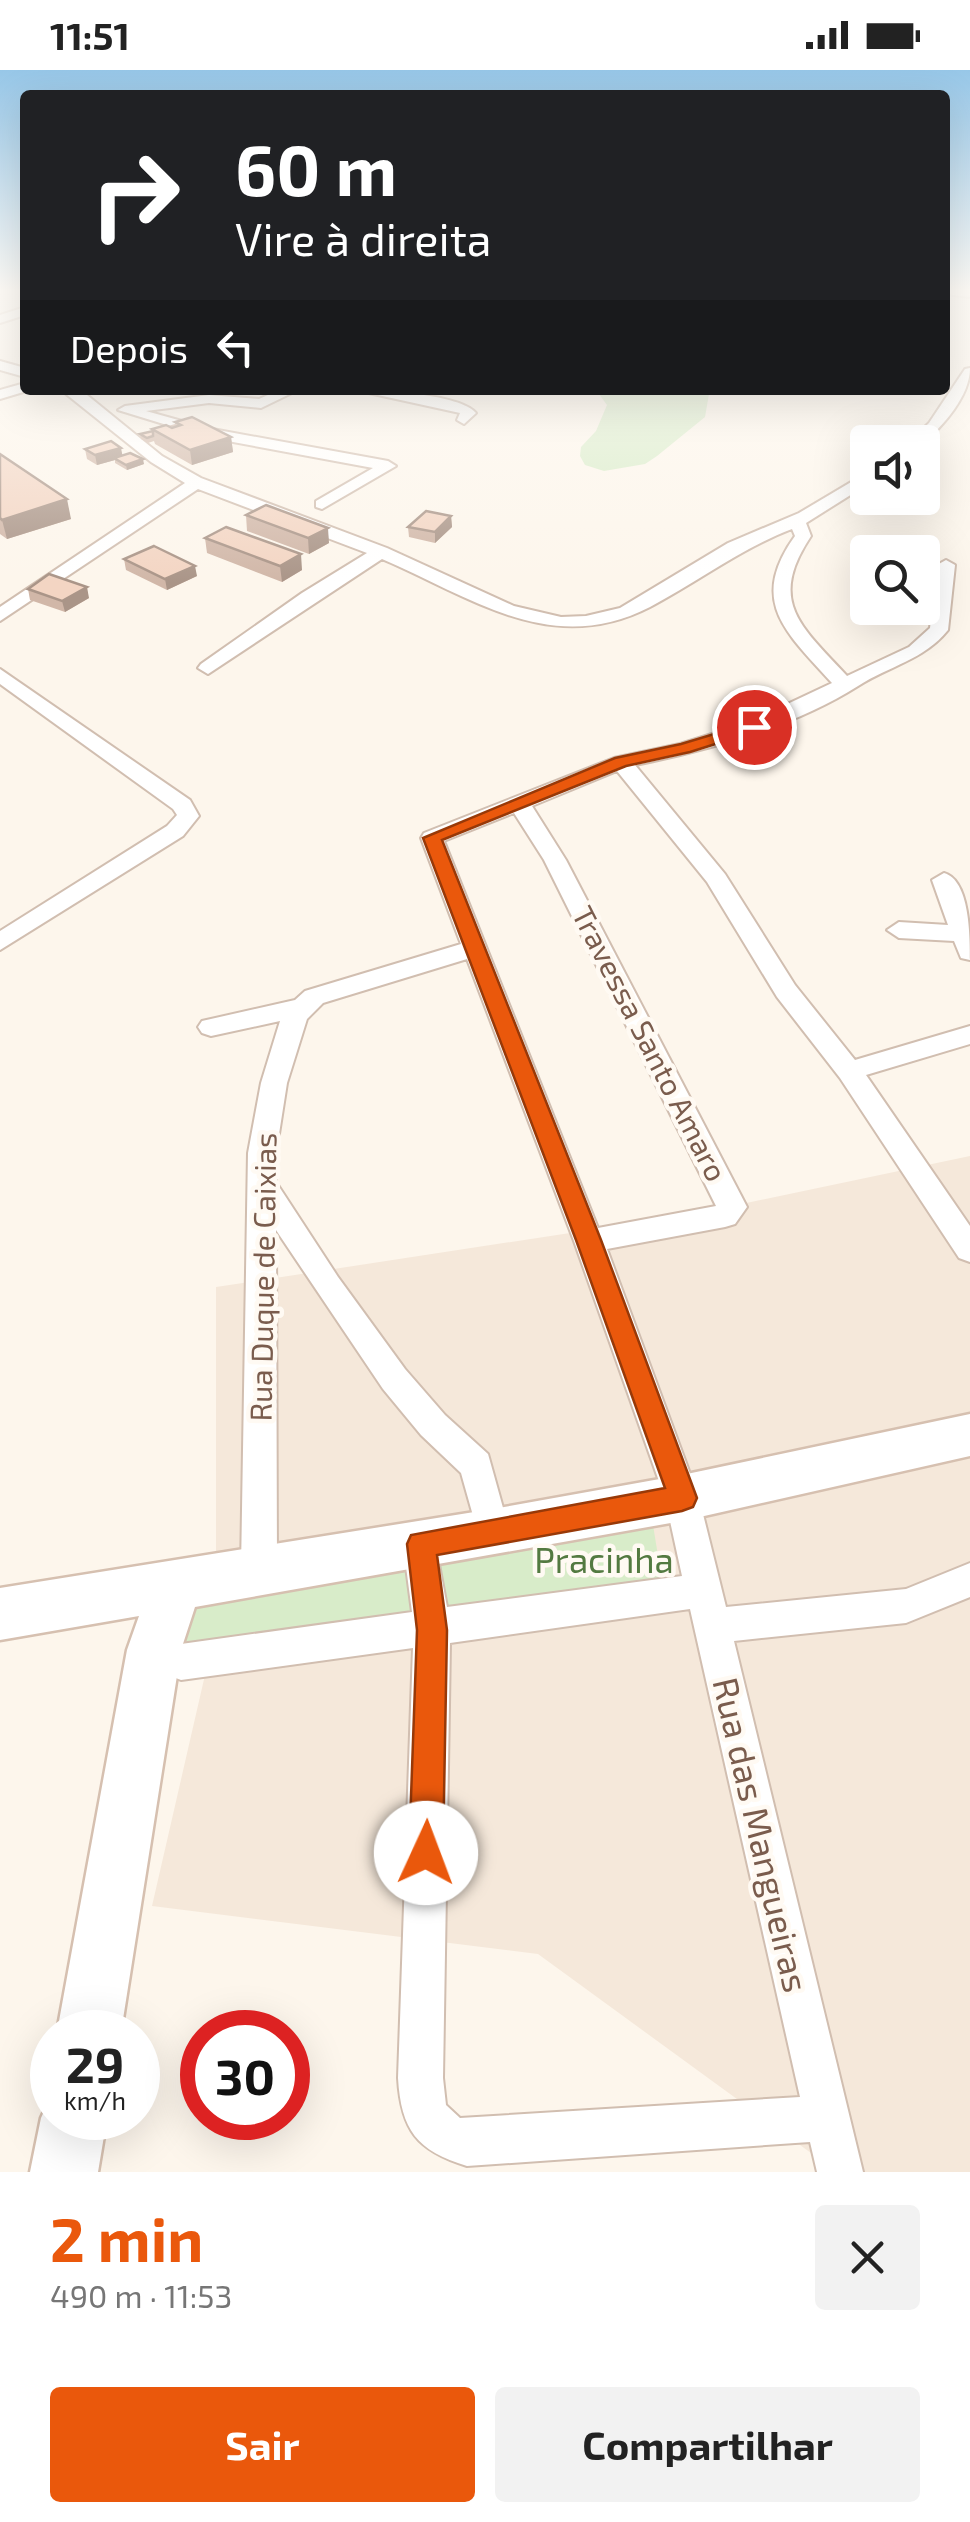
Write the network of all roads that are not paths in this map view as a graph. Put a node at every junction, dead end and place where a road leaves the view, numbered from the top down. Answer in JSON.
{"nodes":[{"id":1,"x":960,"y":387,"type":"edge"},
{"id":2,"x":76,"y":395,"type":"edge"},
{"id":3,"x":281,"y":395,"type":"edge"},
{"id":4,"x":389,"y":395,"type":"edge"},
{"id":5,"x":124,"y":410,"type":"junction"},
{"id":6,"x":101,"y":414,"type":"junction"},
{"id":7,"x":464,"y":420,"type":"dead end"},
{"id":8,"x":935,"y":425,"type":"edge"},
{"id":9,"x":197,"y":482,"type":"junction"},
{"id":10,"x":850,"y":489,"type":"edge"},
{"id":11,"x":322,"y":504,"type":"dead end"},
{"id":12,"x":798,"y":521,"type":"junction"},
{"id":13,"x":381,"y":552,"type":"junction"},
{"id":14,"x":946,"y":564,"type":"dead end"},
{"id":15,"x":0,"y":615,"type":"edge"},
{"id":16,"x":208,"y":668,"type":"dead end"},
{"id":17,"x":0,"y":675,"type":"edge"},
{"id":18,"x":846,"y":686,"type":"junction"},
{"id":19,"x":621,"y":762,"type":"junction"},
{"id":20,"x":519,"y":803,"type":"junction"},
{"id":21,"x":944,"y":880,"type":"dead end"},
{"id":22,"x":899,"y":930,"type":"dead end"},
{"id":23,"x":0,"y":942,"type":"edge"},
{"id":24,"x":966,"y":943,"type":"edge"},
{"id":25,"x":476,"y":948,"type":"junction"},
{"id":26,"x":306,"y":1003,"type":"junction"},
{"id":27,"x":211,"y":1027,"type":"dead end"},
{"id":28,"x":970,"y":1035,"type":"edge"},
{"id":29,"x":849,"y":1070,"type":"junction"},
{"id":30,"x":262,"y":1183,"type":"junction"},
{"id":31,"x":589,"y":1240,"type":"junction"},
{"id":32,"x":970,"y":1250,"type":"edge"},
{"id":33,"x":970,"y":1435,"type":"edge"},
{"id":34,"x":682,"y":1498,"type":"junction"},
{"id":35,"x":493,"y":1533,"type":"junction"},
{"id":36,"x":421,"y":1544,"type":"junction"},
{"id":37,"x":259,"y":1569,"type":"junction"},
{"id":38,"x":970,"y":1580,"type":"edge"},
{"id":39,"x":177,"y":1584,"type":"junction"},
{"id":40,"x":114,"y":1595,"type":"junction"},
{"id":41,"x":707,"y":1608,"type":"junction"},
{"id":42,"x":0,"y":1614,"type":"edge"},
{"id":43,"x":432,"y":1630,"type":"junction"},
{"id":44,"x":168,"y":1656,"type":"junction"},
{"id":45,"x":94,"y":2010,"type":"edge"},
{"id":46,"x":827,"y":2118,"type":"junction"},
{"id":47,"x":70,"y":2140,"type":"edge"},
{"id":48,"x":64,"y":2172,"type":"edge"},
{"id":49,"x":840,"y":2172,"type":"edge"}],
"edges":[{"from":1,"to":8,"type":"street"},
{"from":2,"to":6,"type":"street"},
{"from":3,"to":5,"type":"street"},
{"from":4,"to":7,"type":"street"},
{"from":5,"to":6,"type":"street"},
{"from":5,"to":11,"type":"street"},
{"from":6,"to":9,"type":"street"},
{"from":9,"to":13,"type":"street"},
{"from":9,"to":15,"type":"street"},
{"from":10,"to":12,"type":"street"},
{"from":12,"to":13,"type":"street"},
{"from":12,"to":18,"type":"street"},
{"from":13,"to":16,"type":"street"},
{"from":14,"to":18,"type":"street"},
{"from":17,"to":23,"type":"street"},
{"from":18,"to":19,"type":"street"},
{"from":19,"to":20,"type":"street"},
{"from":19,"to":29,"type":"street"},
{"from":20,"to":25,"type":"street","name":"Rua das Mangueiras"},
{"from":20,"to":31,"type":"street","name":"Travessa Santo Amaro"},
{"from":21,"to":24,"type":"street"},
{"from":22,"to":24,"type":"street"},
{"from":25,"to":26,"type":"street"},
{"from":25,"to":31,"type":"street","name":"Rua das Mangueiras"},
{"from":26,"to":27,"type":"street"},
{"from":26,"to":30,"type":"street","name":"Rua Duque de Caixias"},
{"from":28,"to":29,"type":"street"},
{"from":29,"to":32,"type":"street"},
{"from":30,"to":35,"type":"street"},
{"from":30,"to":37,"type":"street","name":"Rua Duque de Caixias"},
{"from":31,"to":34,"type":"street","name":"Rua das Mangueiras"},
{"from":33,"to":34,"type":"main road"},
{"from":34,"to":35,"type":"main road"},
{"from":34,"to":41,"type":"street","name":"Rua das Mangueiras"},
{"from":35,"to":36,"type":"main road"},
{"from":36,"to":37,"type":"main road"},
{"from":36,"to":43,"type":"street"},
{"from":37,"to":39,"type":"main road"},
{"from":38,"to":41,"type":"street"},
{"from":39,"to":40,"type":"main road"},
{"from":39,"to":44,"type":"main road"},
{"from":40,"to":42,"type":"main road"},
{"from":40,"to":44,"type":"main road"},
{"from":41,"to":43,"type":"street"},
{"from":41,"to":46,"type":"street","name":"Rua das Mangueiras"},
{"from":43,"to":44,"type":"street"},
{"from":43,"to":46,"type":"street"},
{"from":44,"to":45,"type":"main road"},
{"from":46,"to":49,"type":"street","name":"Rua das Mangueiras"},
{"from":47,"to":48,"type":"main road"}]}
